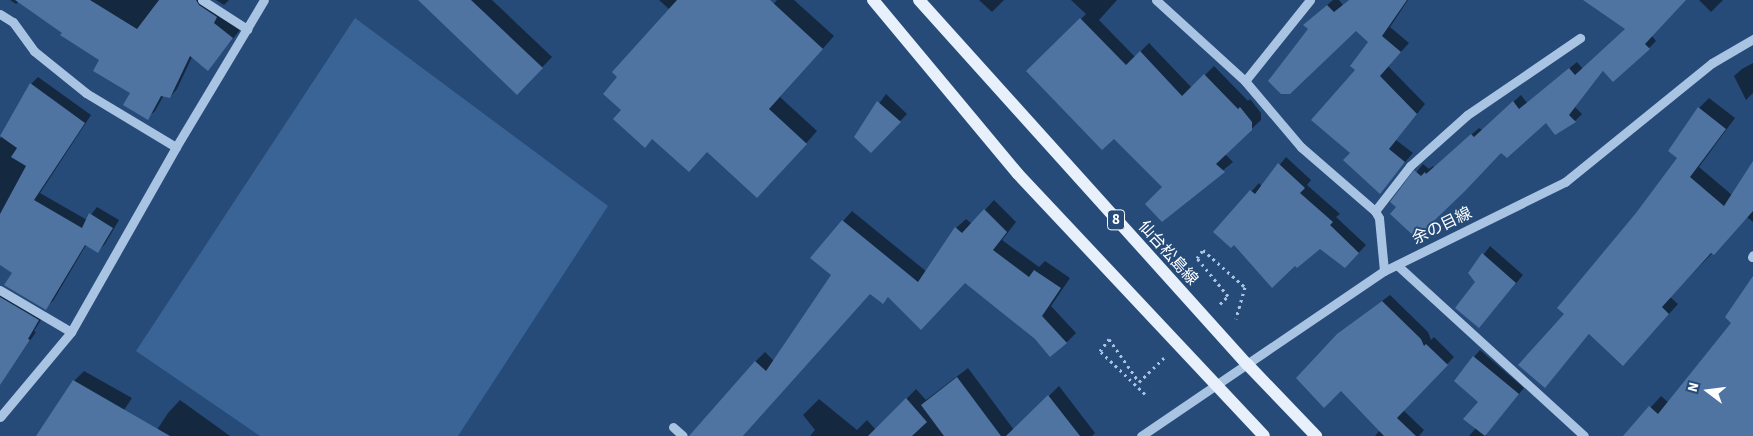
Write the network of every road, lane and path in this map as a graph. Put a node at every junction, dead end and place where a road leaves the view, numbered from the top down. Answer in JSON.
{"nodes":[{"id":1,"x":202,"y":0,"type":"edge"},
{"id":2,"x":264,"y":0,"type":"edge"},
{"id":3,"x":873,"y":0,"type":"edge"},
{"id":4,"x":919,"y":0,"type":"edge"},
{"id":5,"x":1156,"y":0,"type":"edge"},
{"id":6,"x":1310,"y":0,"type":"edge"},
{"id":7,"x":0,"y":14,"type":"edge"},
{"id":8,"x":247,"y":30,"type":"junction"},
{"id":9,"x":1580,"y":38,"type":"dead end"},
{"id":10,"x":1753,"y":39,"type":"edge"},
{"id":11,"x":1245,"y":81,"type":"junction"},
{"id":12,"x":176,"y":147,"type":"junction"},
{"id":13,"x":1375,"y":212,"type":"junction"},
{"id":14,"x":1397,"y":265,"type":"junction"},
{"id":15,"x":1384,"y":271,"type":"junction"},
{"id":16,"x":0,"y":290,"type":"edge"},
{"id":17,"x":1228,"y":296,"type":"dead end"},
{"id":18,"x":1236,"y":319,"type":"dead end"},
{"id":19,"x":71,"y":332,"type":"junction"},
{"id":20,"x":1247,"y":364,"type":"junction"},
{"id":21,"x":1139,"y":382,"type":"dead end"},
{"id":22,"x":1217,"y":386,"type":"junction"},
{"id":23,"x":1145,"y":394,"type":"dead end"},
{"id":24,"x":0,"y":417,"type":"edge"},
{"id":25,"x":674,"y":427,"type":"dead end"},
{"id":26,"x":683,"y":436,"type":"edge"},
{"id":27,"x":1141,"y":436,"type":"edge"},
{"id":28,"x":1264,"y":436,"type":"edge"},
{"id":29,"x":1316,"y":436,"type":"edge"},
{"id":30,"x":1584,"y":436,"type":"edge"}],
"edges":[{"from":1,"to":8,"type":"street"},
{"from":2,"to":8,"type":"street"},
{"from":3,"to":22,"type":"main road"},
{"from":4,"to":20,"type":"main road","name":"仙台松島線","number":"8"},
{"from":5,"to":11,"type":"street"},
{"from":6,"to":11,"type":"street"},
{"from":7,"to":12,"type":"street"},
{"from":8,"to":12,"type":"street"},
{"from":9,"to":13,"type":"street"},
{"from":10,"to":14,"type":"street","name":"余の目線"},
{"from":11,"to":13,"type":"street"},
{"from":12,"to":19,"type":"street"},
{"from":13,"to":15,"type":"street"},
{"from":14,"to":15,"type":"street","name":"余の目線"},
{"from":14,"to":30,"type":"street"},
{"from":15,"to":20,"type":"street","name":"余の目線"},
{"from":16,"to":19,"type":"street"},
{"from":17,"to":18,"type":"path"},
{"from":19,"to":24,"type":"street"},
{"from":20,"to":22,"type":"street","name":"余の目線"},
{"from":20,"to":29,"type":"main road","name":"仙台松島線","number":"8"},
{"from":21,"to":23,"type":"path"},
{"from":22,"to":27,"type":"street","name":"余の目線"},
{"from":22,"to":28,"type":"main road"},
{"from":25,"to":26,"type":"street"}]}
